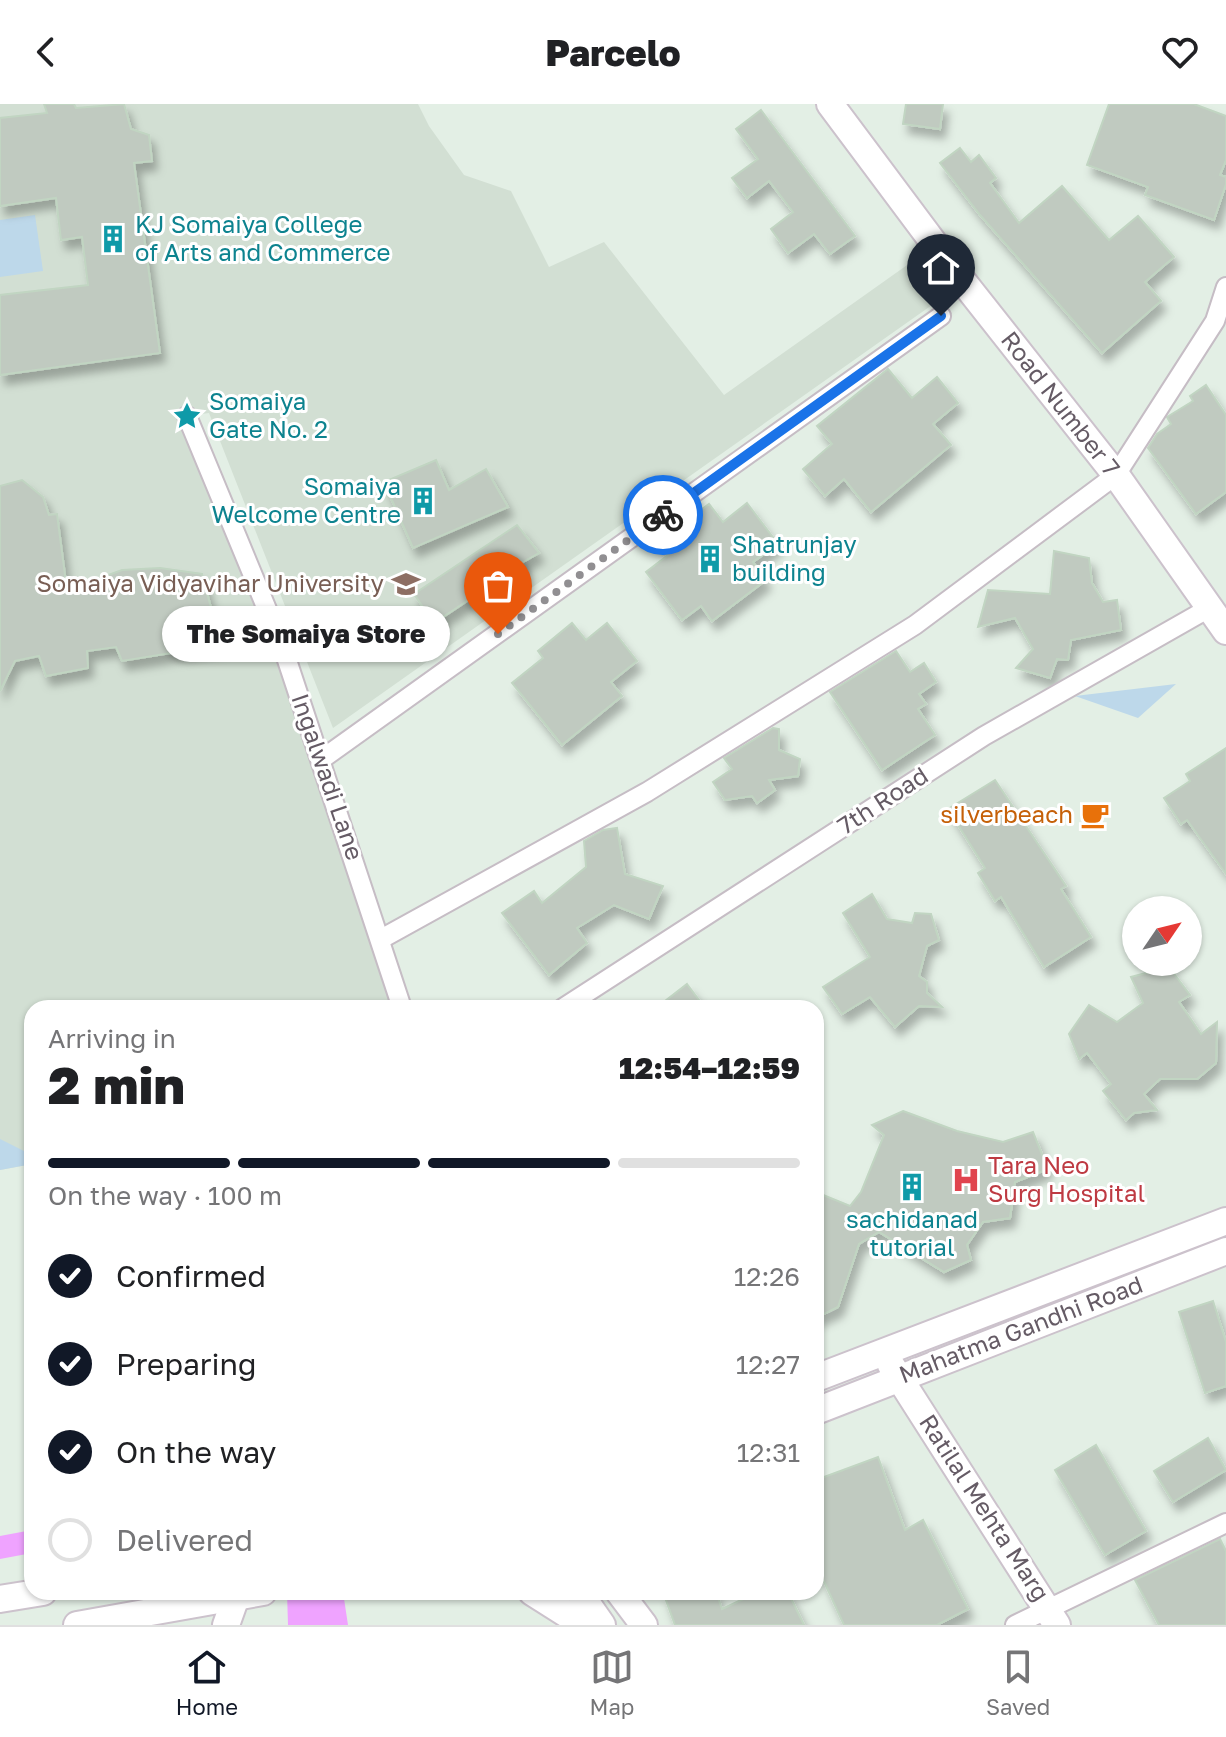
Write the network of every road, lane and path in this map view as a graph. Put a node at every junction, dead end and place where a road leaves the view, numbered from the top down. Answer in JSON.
{"nodes":[{"id":1,"x":830,"y":104,"type":"edge"},
{"id":2,"x":1226,"y":287,"type":"edge"},
{"id":3,"x":941,"y":316,"type":"dead end"},
{"id":4,"x":187,"y":416,"type":"dead end"},
{"id":5,"x":1116,"y":475,"type":"junction"},
{"id":6,"x":1211,"y":607,"type":"junction"},
{"id":7,"x":1226,"y":631,"type":"edge"},
{"id":8,"x":322,"y":759,"type":"junction"},
{"id":9,"x":381,"y":939,"type":"junction"},
{"id":10,"x":400,"y":1000,"type":"edge"},
{"id":11,"x":575,"y":1000,"type":"edge"},
{"id":12,"x":1226,"y":1221,"type":"edge"},
{"id":13,"x":1226,"y":1251,"type":"edge"},
{"id":14,"x":882,"y":1353,"type":"junction"},
{"id":15,"x":824,"y":1375,"type":"edge"},
{"id":16,"x":899,"y":1378,"type":"junction"},
{"id":17,"x":824,"y":1408,"type":"edge"},
{"id":18,"x":1226,"y":1523,"type":"edge"},
{"id":19,"x":24,"y":1595,"type":"edge"},
{"id":20,"x":0,"y":1599,"type":"edge"},
{"id":21,"x":219,"y":1600,"type":"edge"},
{"id":22,"x":235,"y":1600,"type":"edge"},
{"id":23,"x":545,"y":1600,"type":"edge"},
{"id":24,"x":585,"y":1600,"type":"edge"},
{"id":25,"x":625,"y":1600,"type":"edge"},
{"id":26,"x":1053,"y":1617,"type":"edge"},
{"id":27,"x":77,"y":1625,"type":"edge"},
{"id":28,"x":226,"y":1625,"type":"edge"},
{"id":29,"x":584,"y":1625,"type":"edge"},
{"id":30,"x":602,"y":1625,"type":"edge"},
{"id":31,"x":644,"y":1625,"type":"edge"},
{"id":32,"x":1015,"y":1625,"type":"edge"}],
"edges":[{"from":1,"to":5,"type":"street","name":"Road Number 7"},
{"from":2,"to":5,"type":"street"},
{"from":3,"to":8,"type":"street"},
{"from":4,"to":8,"type":"street","name":"Ingalwadi Lane"},
{"from":5,"to":6,"type":"street","name":"Road Number 7"},
{"from":5,"to":9,"type":"street"},
{"from":6,"to":7,"type":"street","name":"Road Number 7"},
{"from":6,"to":11,"type":"street","name":"7th Road"},
{"from":8,"to":9,"type":"street","name":"Ingalwadi Lane"},
{"from":9,"to":10,"type":"street","name":"Ingalwadi Lane"},
{"from":12,"to":14,"type":"street","name":"Mahatma Gandhi Road"},
{"from":13,"to":16,"type":"street","name":"Mahatma Gandhi Road"},
{"from":14,"to":15,"type":"street","name":"Mahatma Gandhi Road"},
{"from":14,"to":16,"type":"street","name":"Ratilal Mehta Marg"},
{"from":16,"to":17,"type":"street","name":"Mahatma Gandhi Road"},
{"from":16,"to":26,"type":"street","name":"Ratilal Mehta Marg"},
{"from":18,"to":26,"type":"street"},
{"from":19,"to":20,"type":"street"},
{"from":21,"to":27,"type":"street"},
{"from":22,"to":28,"type":"street"},
{"from":23,"to":29,"type":"street"},
{"from":24,"to":30,"type":"street"},
{"from":25,"to":31,"type":"street"},
{"from":26,"to":32,"type":"street"}]}
